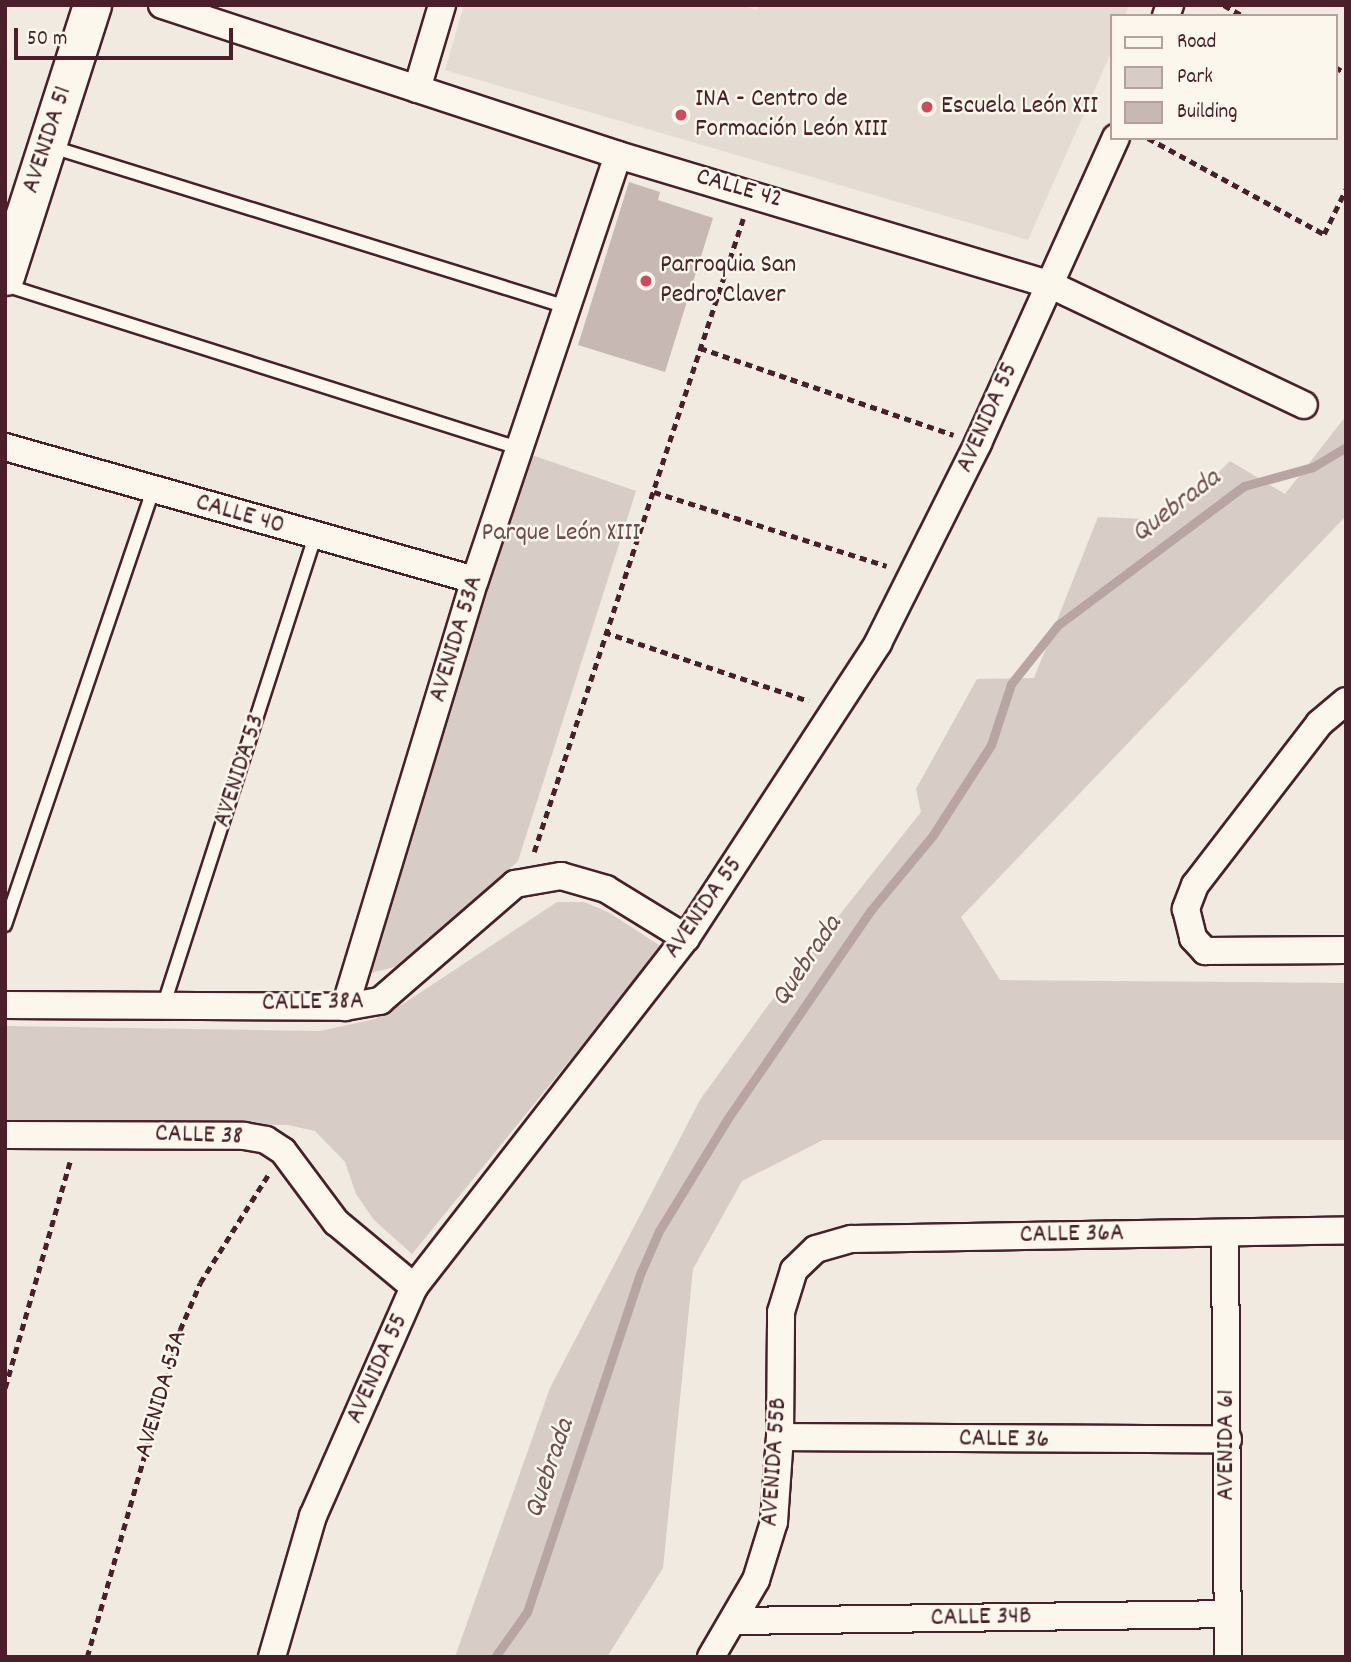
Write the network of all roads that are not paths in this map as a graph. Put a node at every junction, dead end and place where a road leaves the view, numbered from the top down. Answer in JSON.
{"nodes":[{"id":1,"x":92,"y":5,"type":"edge"},
{"id":2,"x":162,"y":5,"type":"edge"},
{"id":3,"x":442,"y":5,"type":"edge"},
{"id":4,"x":417,"y":89,"type":"junction"},
{"id":5,"x":1115,"y":140,"type":"edge"},
{"id":6,"x":45,"y":145,"type":"junction"},
{"id":7,"x":618,"y":155,"type":"junction"},
{"id":8,"x":5,"y":276,"type":"edge"},
{"id":9,"x":1049,"y":284,"type":"junction"},
{"id":10,"x":5,"y":285,"type":"edge"},
{"id":11,"x":567,"y":307,"type":"junction"},
{"id":12,"x":1304,"y":405,"type":"dead end"},
{"id":13,"x":5,"y":447,"type":"edge"},
{"id":14,"x":518,"y":448,"type":"junction"},
{"id":15,"x":153,"y":490,"type":"junction"},
{"id":16,"x":315,"y":537,"type":"junction"},
{"id":17,"x":475,"y":580,"type":"junction"},
{"id":18,"x":1346,"y":701,"type":"edge"},
{"id":19,"x":1320,"y":724,"type":"junction"},
{"id":20,"x":1346,"y":724,"type":"edge"},
{"id":21,"x":5,"y":925,"type":"edge"},
{"id":22,"x":686,"y":938,"type":"junction"},
{"id":23,"x":1346,"y":950,"type":"edge"},
{"id":24,"x":164,"y":1004,"type":"junction"},
{"id":25,"x":5,"y":1005,"type":"edge"},
{"id":26,"x":345,"y":1007,"type":"junction"},
{"id":27,"x":5,"y":1135,"type":"edge"},
{"id":28,"x":1346,"y":1230,"type":"edge"},
{"id":29,"x":1225,"y":1233,"type":"junction"},
{"id":30,"x":803,"y":1259,"type":"joint"},
{"id":31,"x":414,"y":1287,"type":"junction"},
{"id":32,"x":780,"y":1437,"type":"junction"},
{"id":33,"x":1228,"y":1439,"type":"junction"},
{"id":34,"x":1228,"y":1614,"type":"junction"},
{"id":35,"x":734,"y":1621,"type":"junction"},
{"id":36,"x":272,"y":1657,"type":"edge"},
{"id":37,"x":712,"y":1657,"type":"edge"},
{"id":38,"x":1228,"y":1657,"type":"edge"}],
"edges":[{"from":1,"to":6,"type":"street","name":"AVENIDA 51"},
{"from":2,"to":4,"type":"street","name":"CALLE 42"},
{"from":3,"to":4,"type":"street"},
{"from":4,"to":7,"type":"street","name":"CALLE 42"},
{"from":5,"to":9,"type":"street","name":"AVENIDA 55"},
{"from":6,"to":8,"type":"street","name":"AVENIDA 51"},
{"from":6,"to":11,"type":"lane"},
{"from":7,"to":9,"type":"street","name":"CALLE 42"},
{"from":7,"to":11,"type":"street","name":"AVENIDA 53A"},
{"from":9,"to":12,"type":"street","name":"CALLE 42"},
{"from":9,"to":22,"type":"street","name":"AVENIDA 55"},
{"from":10,"to":14,"type":"lane"},
{"from":11,"to":14,"type":"street","name":"AVENIDA 53A"},
{"from":13,"to":15,"type":"street","name":"CALLE 40"},
{"from":14,"to":17,"type":"street","name":"AVENIDA 53A"},
{"from":15,"to":16,"type":"street","name":"CALLE 40"},
{"from":15,"to":21,"type":"lane"},
{"from":16,"to":17,"type":"street","name":"CALLE 40"},
{"from":16,"to":24,"type":"lane","name":"AVENIDA 53"},
{"from":17,"to":26,"type":"street","name":"AVENIDA 53A"},
{"from":18,"to":19,"type":"street"},
{"from":19,"to":20,"type":"street"},
{"from":19,"to":23,"type":"street"},
{"from":22,"to":26,"type":"street","name":"CALLE 38A"},
{"from":22,"to":31,"type":"street","name":"AVENIDA 55"},
{"from":24,"to":25,"type":"street","name":"CALLE 38A"},
{"from":24,"to":26,"type":"street","name":"CALLE 38A"},
{"from":27,"to":31,"type":"street","name":"CALLE 38"},
{"from":28,"to":29,"type":"street","name":"CALLE 36A"},
{"from":29,"to":30,"type":"street","name":"CALLE 36A"},
{"from":29,"to":33,"type":"street","name":"AVENIDA 61"},
{"from":30,"to":32,"type":"street","name":"AVENIDA 55B"},
{"from":31,"to":36,"type":"street","name":"AVENIDA 55"},
{"from":32,"to":33,"type":"street","name":"CALLE 36"},
{"from":32,"to":35,"type":"street","name":"AVENIDA 55B"},
{"from":33,"to":34,"type":"street","name":"AVENIDA 61"},
{"from":34,"to":35,"type":"street","name":"CALLE 34B"},
{"from":34,"to":38,"type":"street","name":"AVENIDA 61"},
{"from":35,"to":37,"type":"street","name":"AVENIDA 55B"}]}
